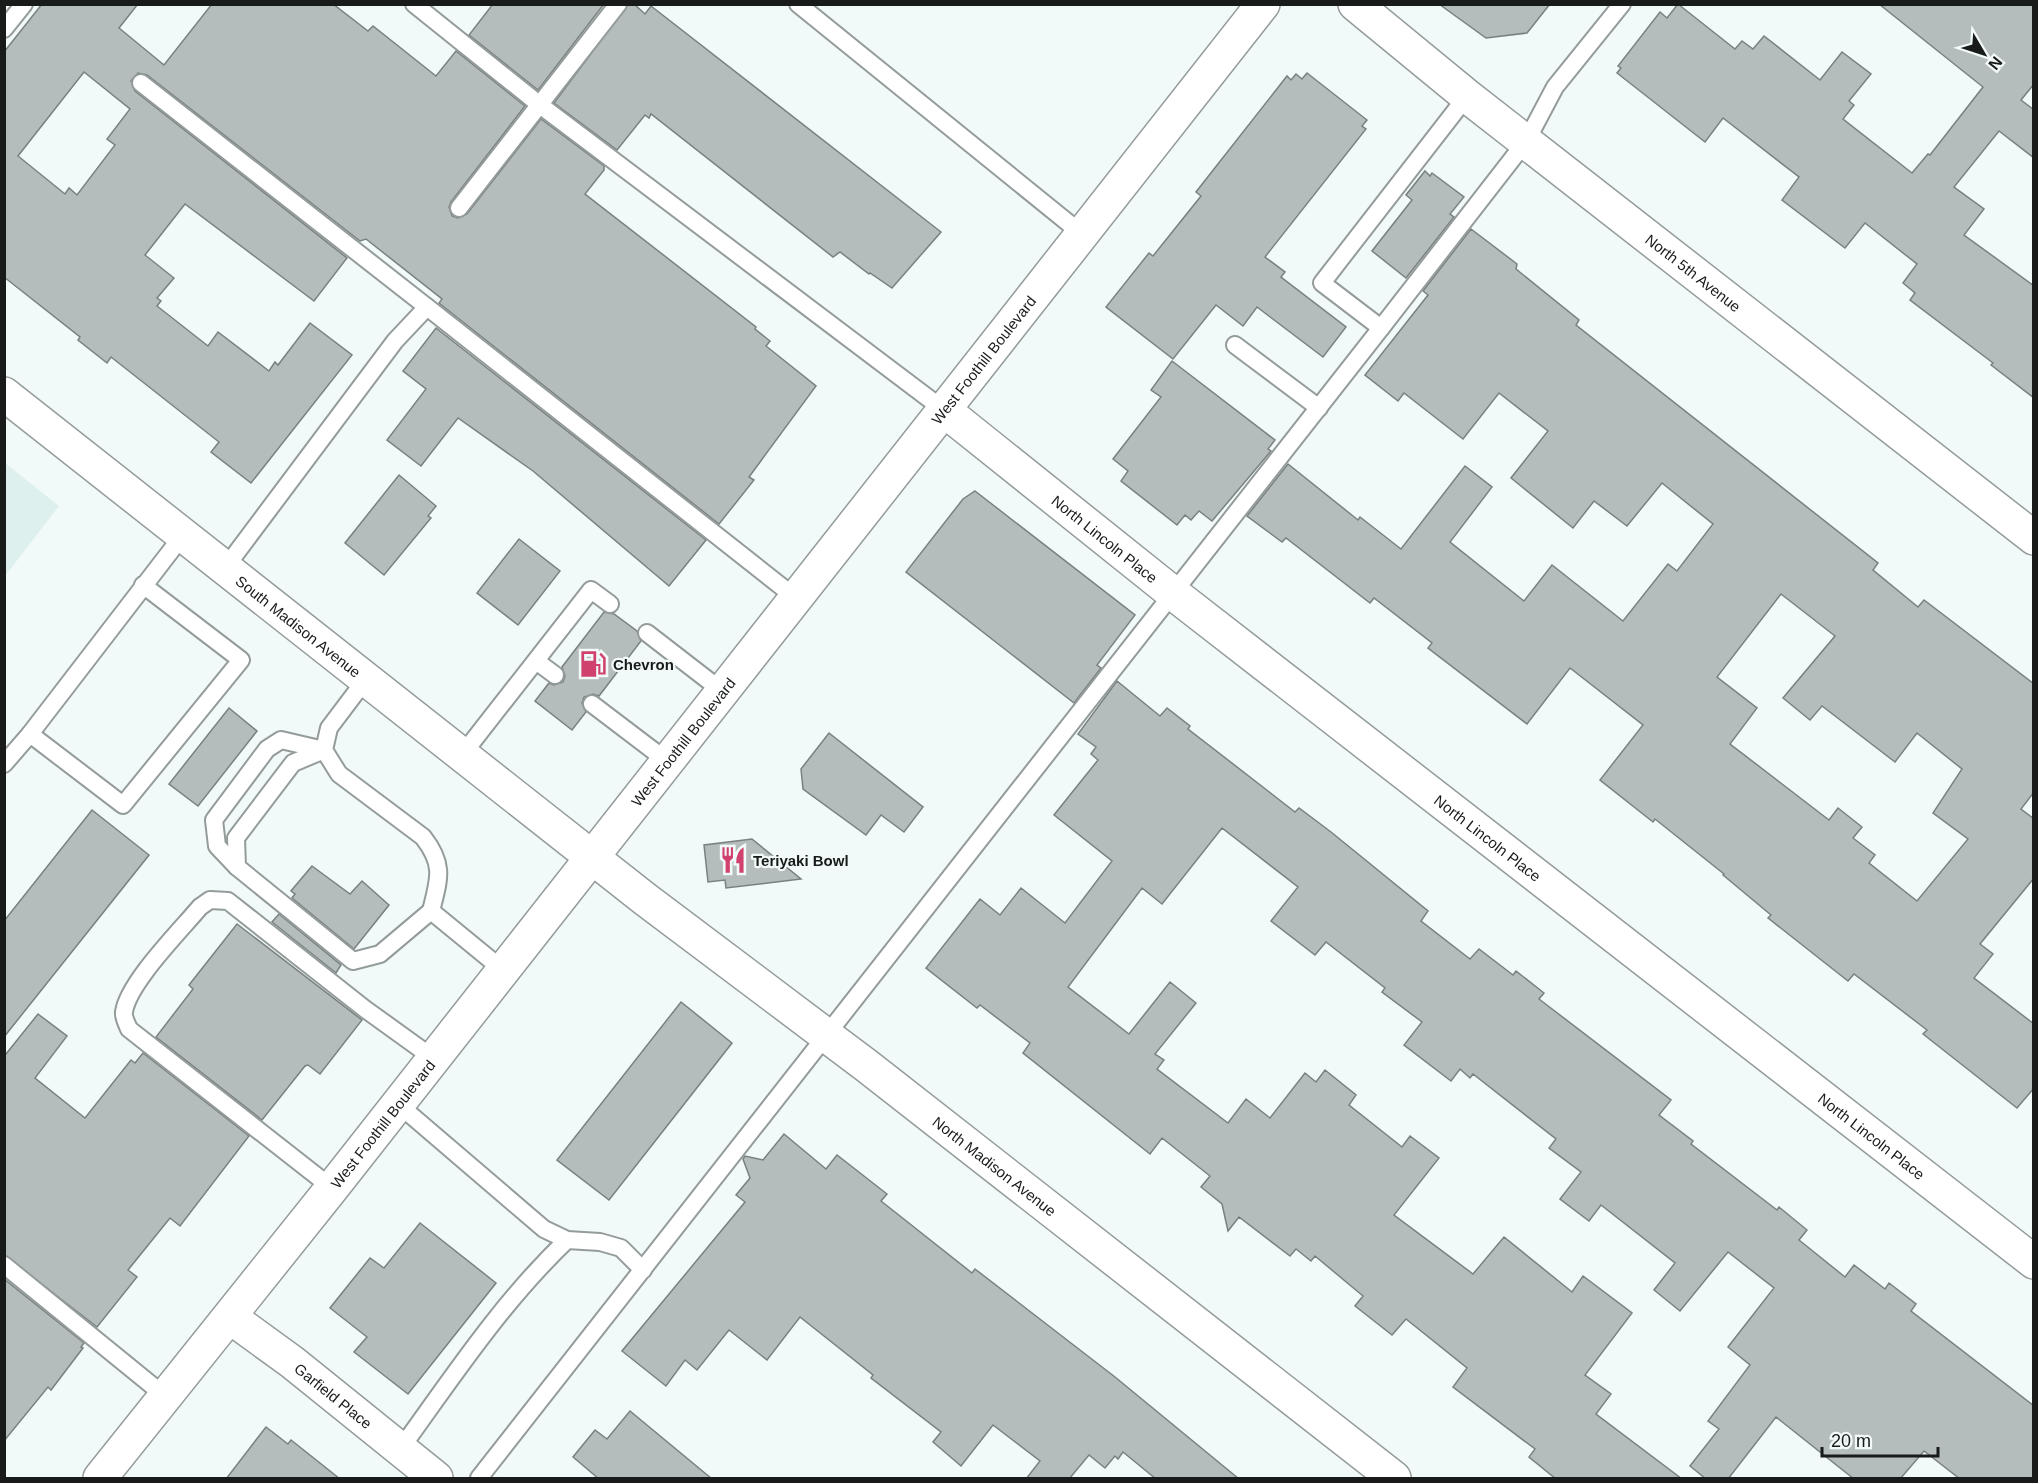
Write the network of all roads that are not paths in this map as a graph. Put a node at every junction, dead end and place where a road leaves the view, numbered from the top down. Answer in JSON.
{"nodes":[{"id":1,"x":24,"y":4,"type":"edge"},
{"id":2,"x":414,"y":4,"type":"edge"},
{"id":3,"x":618,"y":4,"type":"edge"},
{"id":4,"x":798,"y":4,"type":"edge"},
{"id":5,"x":1263,"y":4,"type":"edge"},
{"id":6,"x":1355,"y":4,"type":"edge"},
{"id":7,"x":1622,"y":4,"type":"edge"},
{"id":8,"x":4,"y":29,"type":"edge"},
{"id":9,"x":141,"y":82,"type":"dead end"},
{"id":10,"x":1467,"y":96,"type":"junction"},
{"id":11,"x":540,"y":105,"type":"junction"},
{"id":12,"x":1527,"y":140,"type":"junction"},
{"id":13,"x":459,"y":208,"type":"dead end"},
{"id":14,"x":1083,"y":234,"type":"junction"},
{"id":15,"x":427,"y":307,"type":"junction"},
{"id":16,"x":1381,"y":328,"type":"junction"},
{"id":17,"x":1235,"y":345,"type":"dead end"},
{"id":18,"x":4,"y":394,"type":"edge"},
{"id":19,"x":1319,"y":408,"type":"junction"},
{"id":20,"x":944,"y":410,"type":"junction"},
{"id":21,"x":183,"y":535,"type":"junction"},
{"id":22,"x":2034,"y":537,"type":"edge"},
{"id":23,"x":225,"y":568,"type":"junction"},
{"id":24,"x":143,"y":585,"type":"junction"},
{"id":25,"x":1174,"y":594,"type":"junction"},
{"id":26,"x":796,"y":598,"type":"junction"},
{"id":27,"x":610,"y":604,"type":"dead end"},
{"id":28,"x":648,"y":633,"type":"dead end"},
{"id":29,"x":536,"y":661,"type":"junction"},
{"id":30,"x":555,"y":675,"type":"dead end"},
{"id":31,"x":366,"y":679,"type":"junction"},
{"id":32,"x":722,"y":691,"type":"junction"},
{"id":33,"x":592,"y":704,"type":"dead end"},
{"id":34,"x":30,"y":734,"type":"junction"},
{"id":35,"x":324,"y":750,"type":"junction"},
{"id":36,"x":462,"y":755,"type":"junction"},
{"id":37,"x":667,"y":761,"type":"junction"},
{"id":38,"x":4,"y":765,"type":"edge"},
{"id":39,"x":593,"y":857,"type":"junction"},
{"id":40,"x":237,"y":867,"type":"junction"},
{"id":41,"x":431,"y":911,"type":"junction"},
{"id":42,"x":503,"y":970,"type":"junction"},
{"id":43,"x":826,"y":1035,"type":"junction"},
{"id":44,"x":433,"y":1058,"type":"junction"},
{"id":45,"x":398,"y":1104,"type":"junction"},
{"id":46,"x":332,"y":1188,"type":"junction"},
{"id":47,"x":567,"y":1240,"type":"junction"},
{"id":48,"x":2034,"y":1262,"type":"edge"},
{"id":49,"x":4,"y":1265,"type":"edge"},
{"id":50,"x":643,"y":1270,"type":"junction"},
{"id":51,"x":230,"y":1317,"type":"junction"},
{"id":52,"x":165,"y":1396,"type":"junction"},
{"id":53,"x":399,"y":1451,"type":"junction"},
{"id":54,"x":100,"y":1479,"type":"edge"},
{"id":55,"x":436,"y":1479,"type":"edge"},
{"id":56,"x":479,"y":1479,"type":"edge"},
{"id":57,"x":1394,"y":1479,"type":"edge"}],
"edges":[{"from":1,"to":8,"type":"lane"},
{"from":2,"to":11,"type":"lane"},
{"from":3,"to":11,"type":"lane"},
{"from":4,"to":14,"type":"lane"},
{"from":5,"to":14,"type":"street","name":"West Foothill Boulevard"},
{"from":6,"to":10,"type":"street","name":"North 5th Avenue"},
{"from":7,"to":12,"type":"lane"},
{"from":9,"to":15,"type":"lane"},
{"from":10,"to":12,"type":"street","name":"North 5th Avenue"},
{"from":10,"to":16,"type":"lane"},
{"from":11,"to":13,"type":"lane"},
{"from":11,"to":20,"type":"lane"},
{"from":12,"to":16,"type":"lane"},
{"from":12,"to":22,"type":"street","name":"North 5th Avenue"},
{"from":14,"to":20,"type":"street","name":"West Foothill Boulevard"},
{"from":15,"to":23,"type":"lane"},
{"from":15,"to":26,"type":"lane"},
{"from":16,"to":19,"type":"lane"},
{"from":17,"to":19,"type":"lane"},
{"from":18,"to":21,"type":"street","name":"South Madison Avenue"},
{"from":19,"to":25,"type":"lane"},
{"from":20,"to":25,"type":"street","name":"North Lincoln Place"},
{"from":20,"to":26,"type":"street","name":"West Foothill Boulevard"},
{"from":21,"to":23,"type":"street","name":"South Madison Avenue"},
{"from":21,"to":24,"type":"lane"},
{"from":23,"to":31,"type":"street","name":"South Madison Avenue"},
{"from":24,"to":34,"type":"lane"},
{"from":24,"to":34,"type":"lane"},
{"from":25,"to":43,"type":"lane"},
{"from":25,"to":48,"type":"street","name":"North Lincoln Place"},
{"from":26,"to":32,"type":"street","name":"West Foothill Boulevard"},
{"from":27,"to":29,"type":"lane"},
{"from":28,"to":32,"type":"lane"},
{"from":29,"to":30,"type":"lane"},
{"from":29,"to":36,"type":"lane"},
{"from":31,"to":35,"type":"lane"},
{"from":31,"to":36,"type":"street","name":"South Madison Avenue"},
{"from":32,"to":37,"type":"street","name":"West Foothill Boulevard"},
{"from":33,"to":37,"type":"lane"},
{"from":34,"to":38,"type":"lane"},
{"from":35,"to":40,"type":"lane"},
{"from":35,"to":40,"type":"lane"},
{"from":35,"to":41,"type":"lane"},
{"from":36,"to":39,"type":"street","name":"South Madison Avenue"},
{"from":37,"to":39,"type":"street","name":"West Foothill Boulevard"},
{"from":39,"to":42,"type":"street","name":"West Foothill Boulevard"},
{"from":39,"to":43,"type":"street","name":"North Madison Avenue"},
{"from":40,"to":41,"type":"lane"},
{"from":41,"to":42,"type":"lane"},
{"from":42,"to":44,"type":"street","name":"West Foothill Boulevard"},
{"from":43,"to":50,"type":"lane"},
{"from":43,"to":57,"type":"street","name":"North Madison Avenue"},
{"from":44,"to":45,"type":"street","name":"West Foothill Boulevard"},
{"from":44,"to":46,"type":"lane"},
{"from":45,"to":46,"type":"street","name":"West Foothill Boulevard"},
{"from":45,"to":47,"type":"lane"},
{"from":46,"to":51,"type":"street","name":"West Foothill Boulevard"},
{"from":47,"to":50,"type":"lane"},
{"from":47,"to":53,"type":"lane"},
{"from":49,"to":52,"type":"lane"},
{"from":50,"to":56,"type":"lane"},
{"from":51,"to":52,"type":"street","name":"West Foothill Boulevard"},
{"from":51,"to":53,"type":"street","name":"Garfield Place"},
{"from":52,"to":54,"type":"street","name":"West Foothill Boulevard"},
{"from":53,"to":55,"type":"street","name":"Garfield Place"}]}
